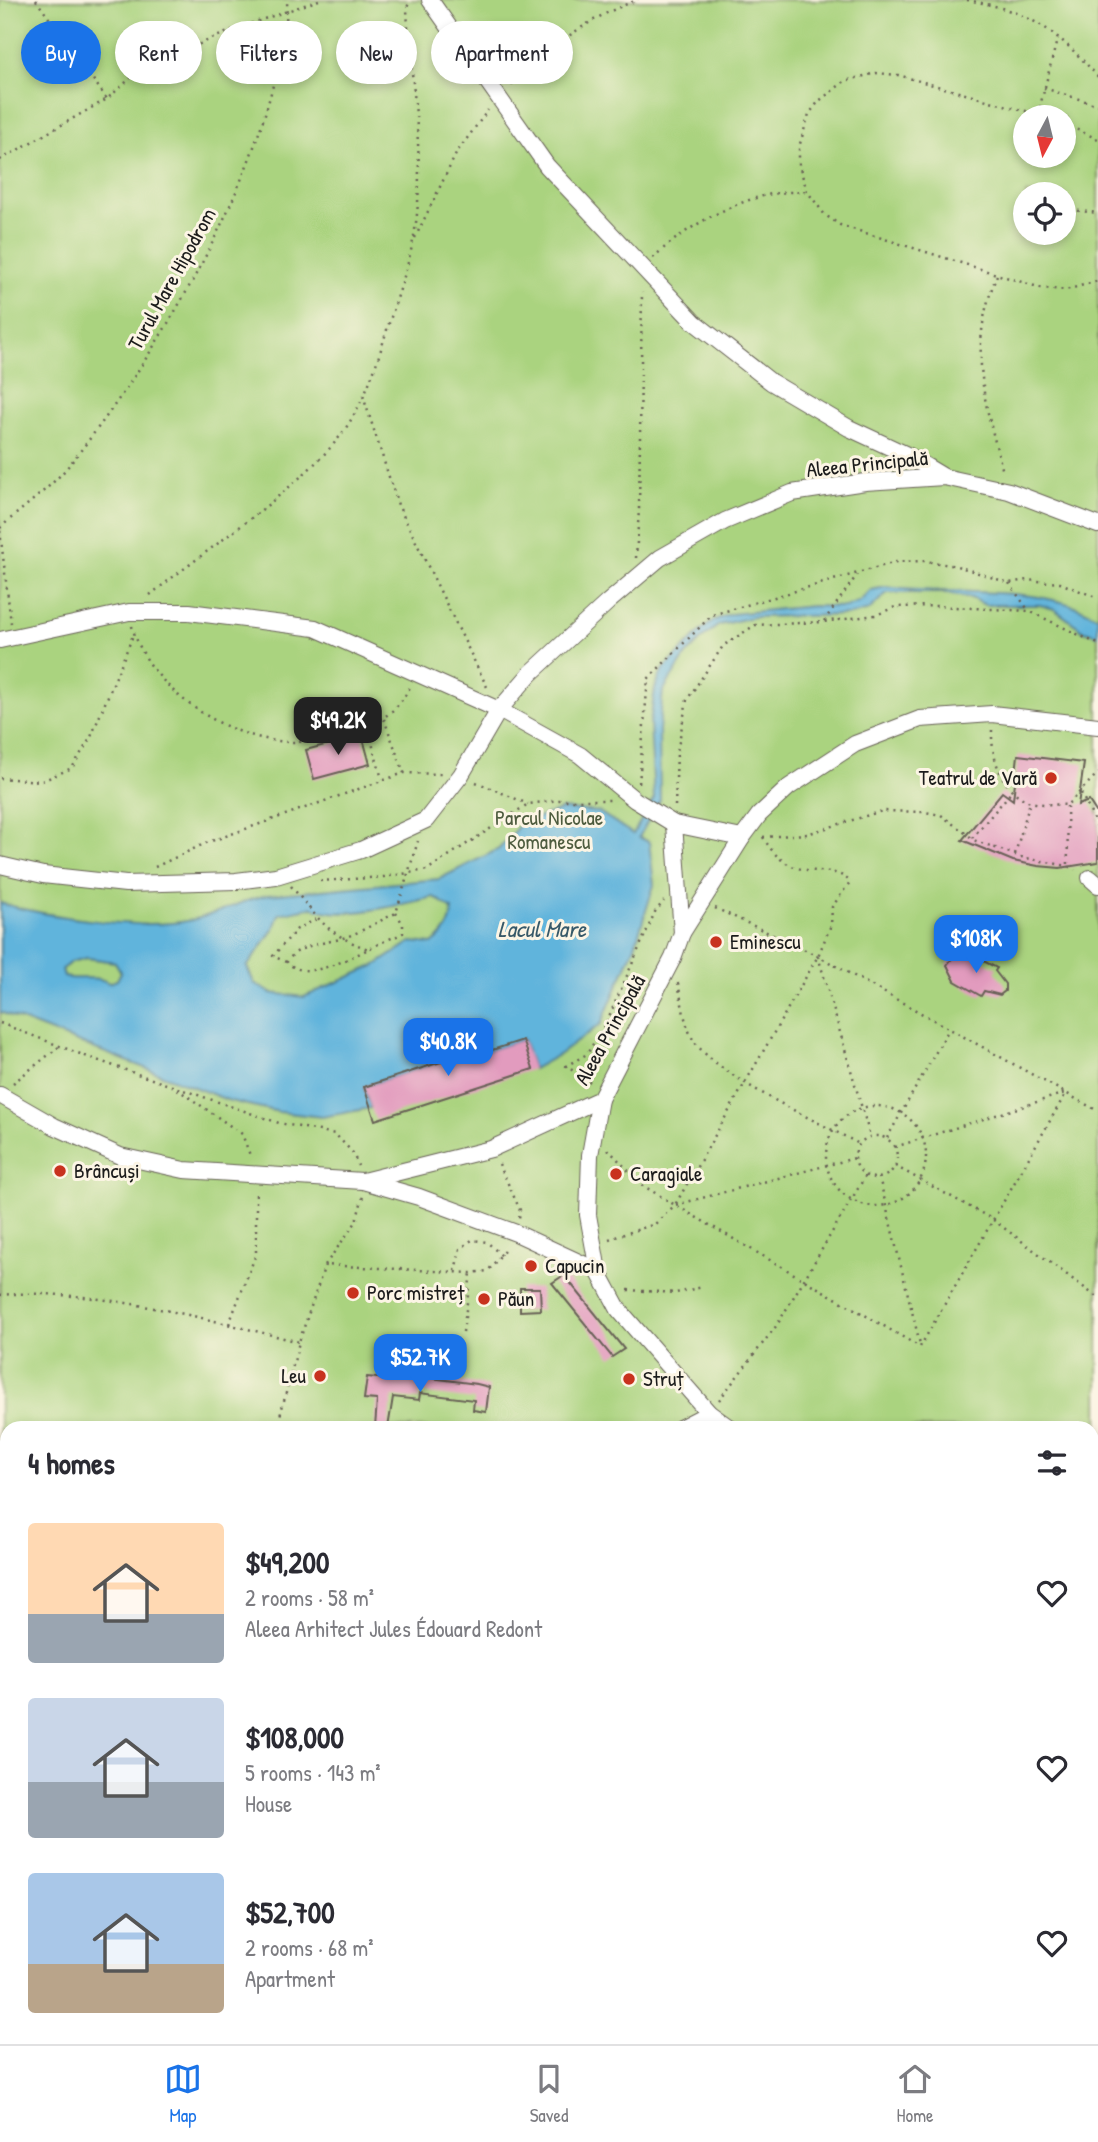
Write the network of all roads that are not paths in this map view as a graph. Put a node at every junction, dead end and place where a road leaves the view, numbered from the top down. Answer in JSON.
{"nodes":[{"id":1,"x":429,"y":0,"type":"edge"},
{"id":2,"x":944,"y":477,"type":"junction"},
{"id":3,"x":1098,"y":525,"type":"edge"},
{"id":4,"x":6,"y":638,"type":"edge"},
{"id":5,"x":499,"y":710,"type":"junction"},
{"id":6,"x":1098,"y":726,"type":"edge"},
{"id":7,"x":674,"y":824,"type":"junction"},
{"id":8,"x":743,"y":838,"type":"junction"},
{"id":9,"x":0,"y":865,"type":"edge"},
{"id":10,"x":682,"y":933,"type":"junction"},
{"id":11,"x":5,"y":1089,"type":"edge"},
{"id":12,"x":602,"y":1096,"type":"junction"},
{"id":13,"x":363,"y":1181,"type":"junction"},
{"id":14,"x":598,"y":1271,"type":"junction"},
{"id":15,"x":709,"y":1413,"type":"junction"},
{"id":16,"x":694,"y":1421,"type":"edge"},
{"id":17,"x":720,"y":1421,"type":"edge"}],
"edges":[{"from":1,"to":2,"type":"street"},
{"from":2,"to":3,"type":"street","name":"Aleea Principală"},
{"from":2,"to":5,"type":"street","name":"Aleea Principală"},
{"from":4,"to":5,"type":"street"},
{"from":5,"to":7,"type":"street"},
{"from":5,"to":9,"type":"street","name":"Aleea Principală"},
{"from":6,"to":8,"type":"street","name":"Aleea Principală"},
{"from":7,"to":8,"type":"street"},
{"from":7,"to":10,"type":"street"},
{"from":8,"to":10,"type":"street","name":"Aleea Principală"},
{"from":10,"to":12,"type":"street","name":"Aleea Principală"},
{"from":11,"to":13,"type":"street","name":"Aleea Principală"},
{"from":12,"to":13,"type":"street","name":"Aleea Principală"},
{"from":12,"to":14,"type":"street"},
{"from":13,"to":14,"type":"street","name":"Aleea Principală"},
{"from":14,"to":15,"type":"street"},
{"from":15,"to":16,"type":"street"},
{"from":15,"to":17,"type":"street"}]}
